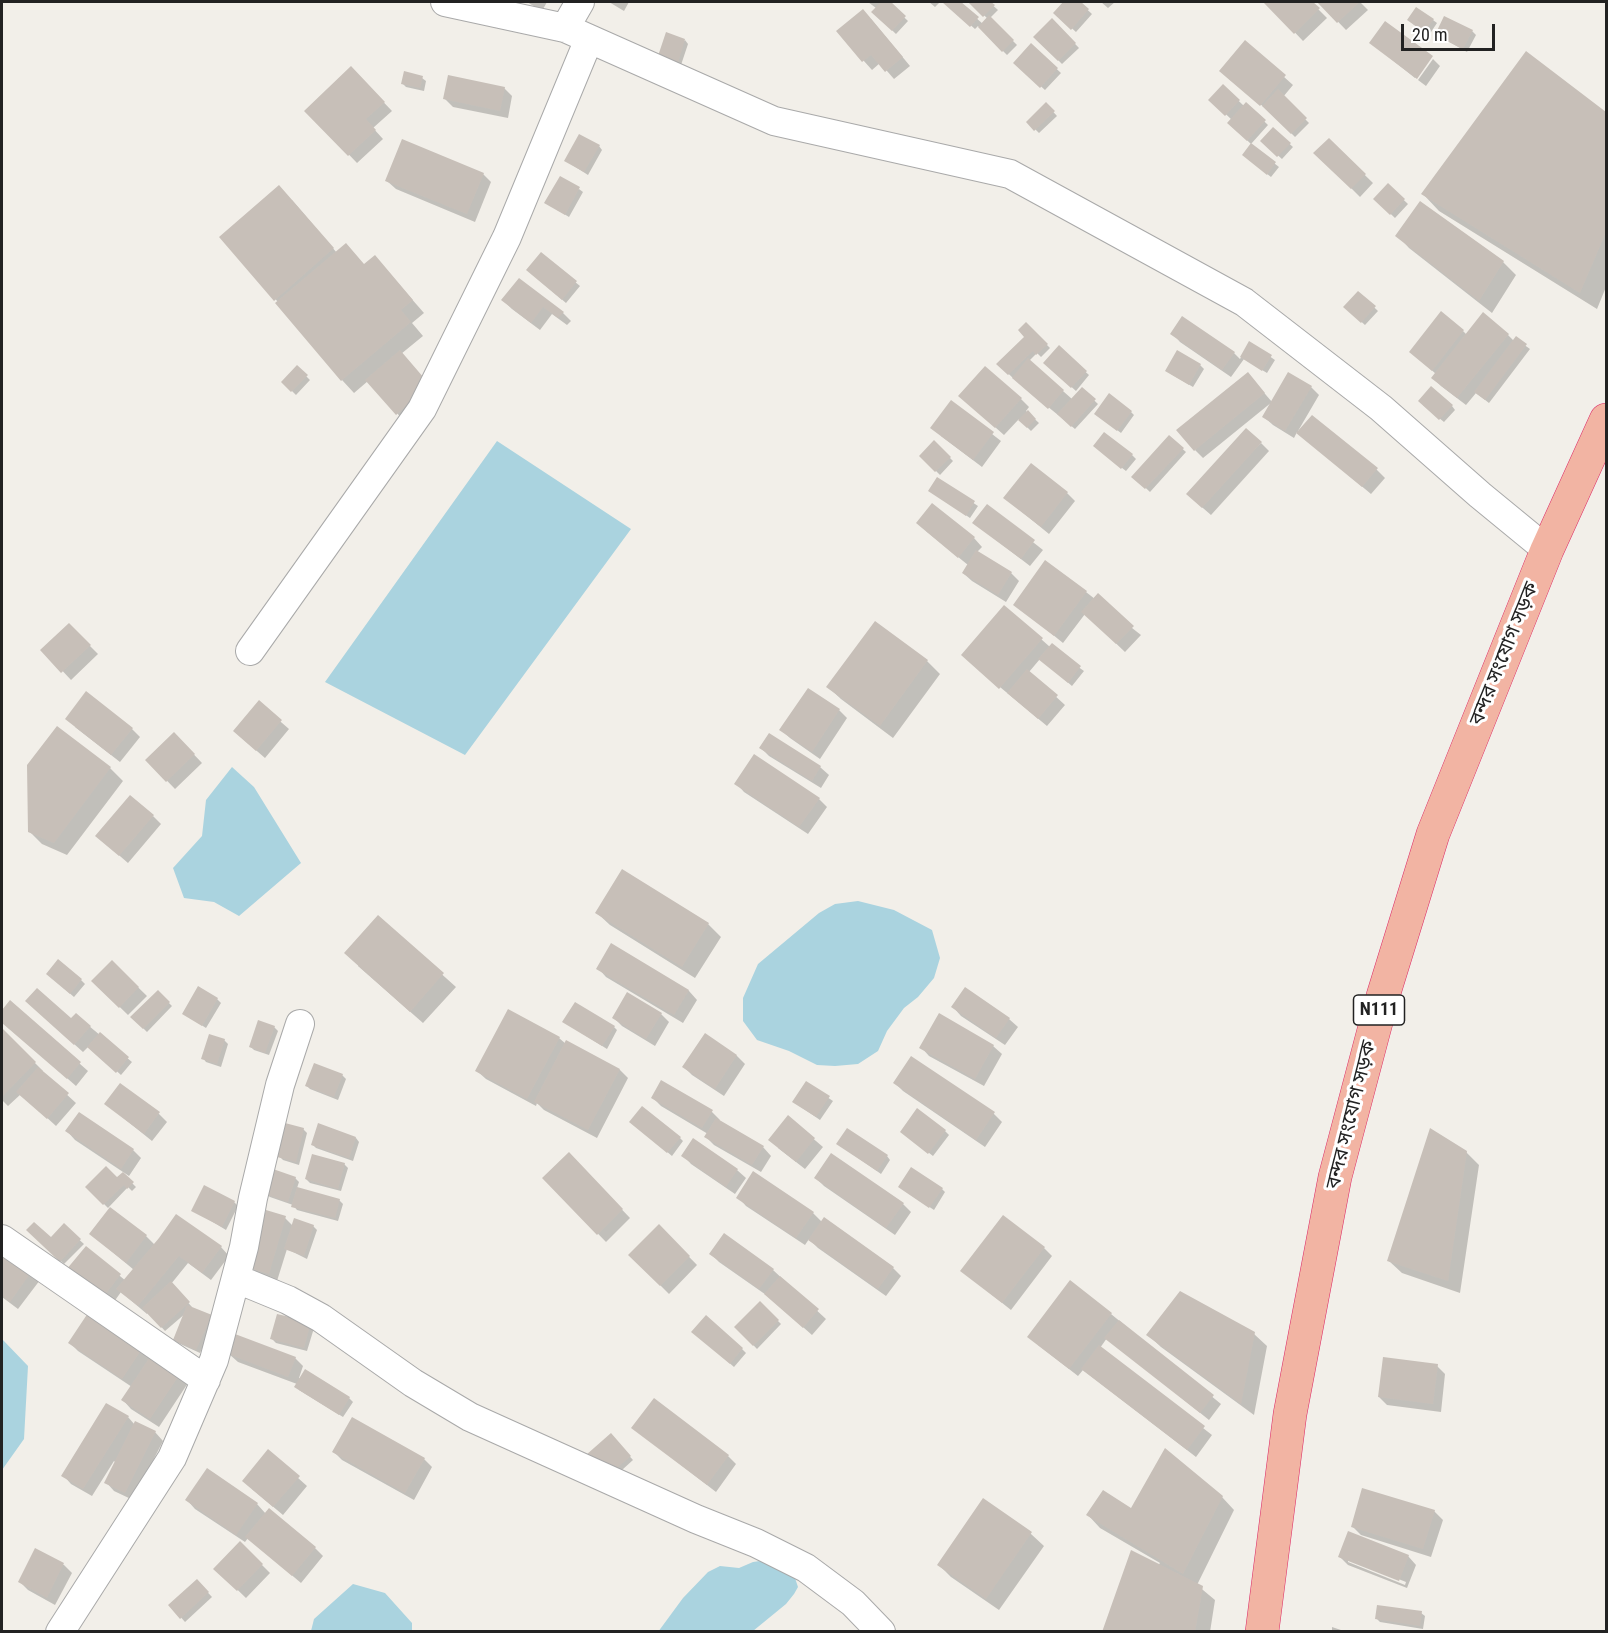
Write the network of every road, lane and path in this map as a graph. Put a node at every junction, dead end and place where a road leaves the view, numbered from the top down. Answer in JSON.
{"nodes":[{"id":1,"x":445,"y":2,"type":"edge"},
{"id":2,"x":580,"y":2,"type":"edge"},
{"id":3,"x":577,"y":34,"type":"junction"},
{"id":4,"x":1606,"y":420,"type":"edge"},
{"id":5,"x":1547,"y":550,"type":"junction"},
{"id":6,"x":250,"y":651,"type":"dead end"},
{"id":7,"x":300,"y":1024,"type":"dead end"},
{"id":8,"x":2,"y":1239,"type":"edge"},
{"id":9,"x":237,"y":1279,"type":"junction"},
{"id":10,"x":206,"y":1380,"type":"junction"},
{"id":11,"x":60,"y":1632,"type":"edge"},
{"id":12,"x":881,"y":1632,"type":"edge"},
{"id":13,"x":1262,"y":1632,"type":"edge"}],
"edges":[{"from":1,"to":3,"type":"street"},
{"from":2,"to":3,"type":"street"},
{"from":3,"to":5,"type":"street"},
{"from":3,"to":6,"type":"street"},
{"from":4,"to":5,"type":"highway","name":"বন্দর সংযোগ সড়ক","number":"N111"},
{"from":5,"to":13,"type":"highway","name":"বন্দর সংযোগ সড়ক","number":"N111"},
{"from":7,"to":9,"type":"street"},
{"from":8,"to":10,"type":"street"},
{"from":9,"to":10,"type":"street"},
{"from":9,"to":12,"type":"street"},
{"from":10,"to":11,"type":"street"}]}
